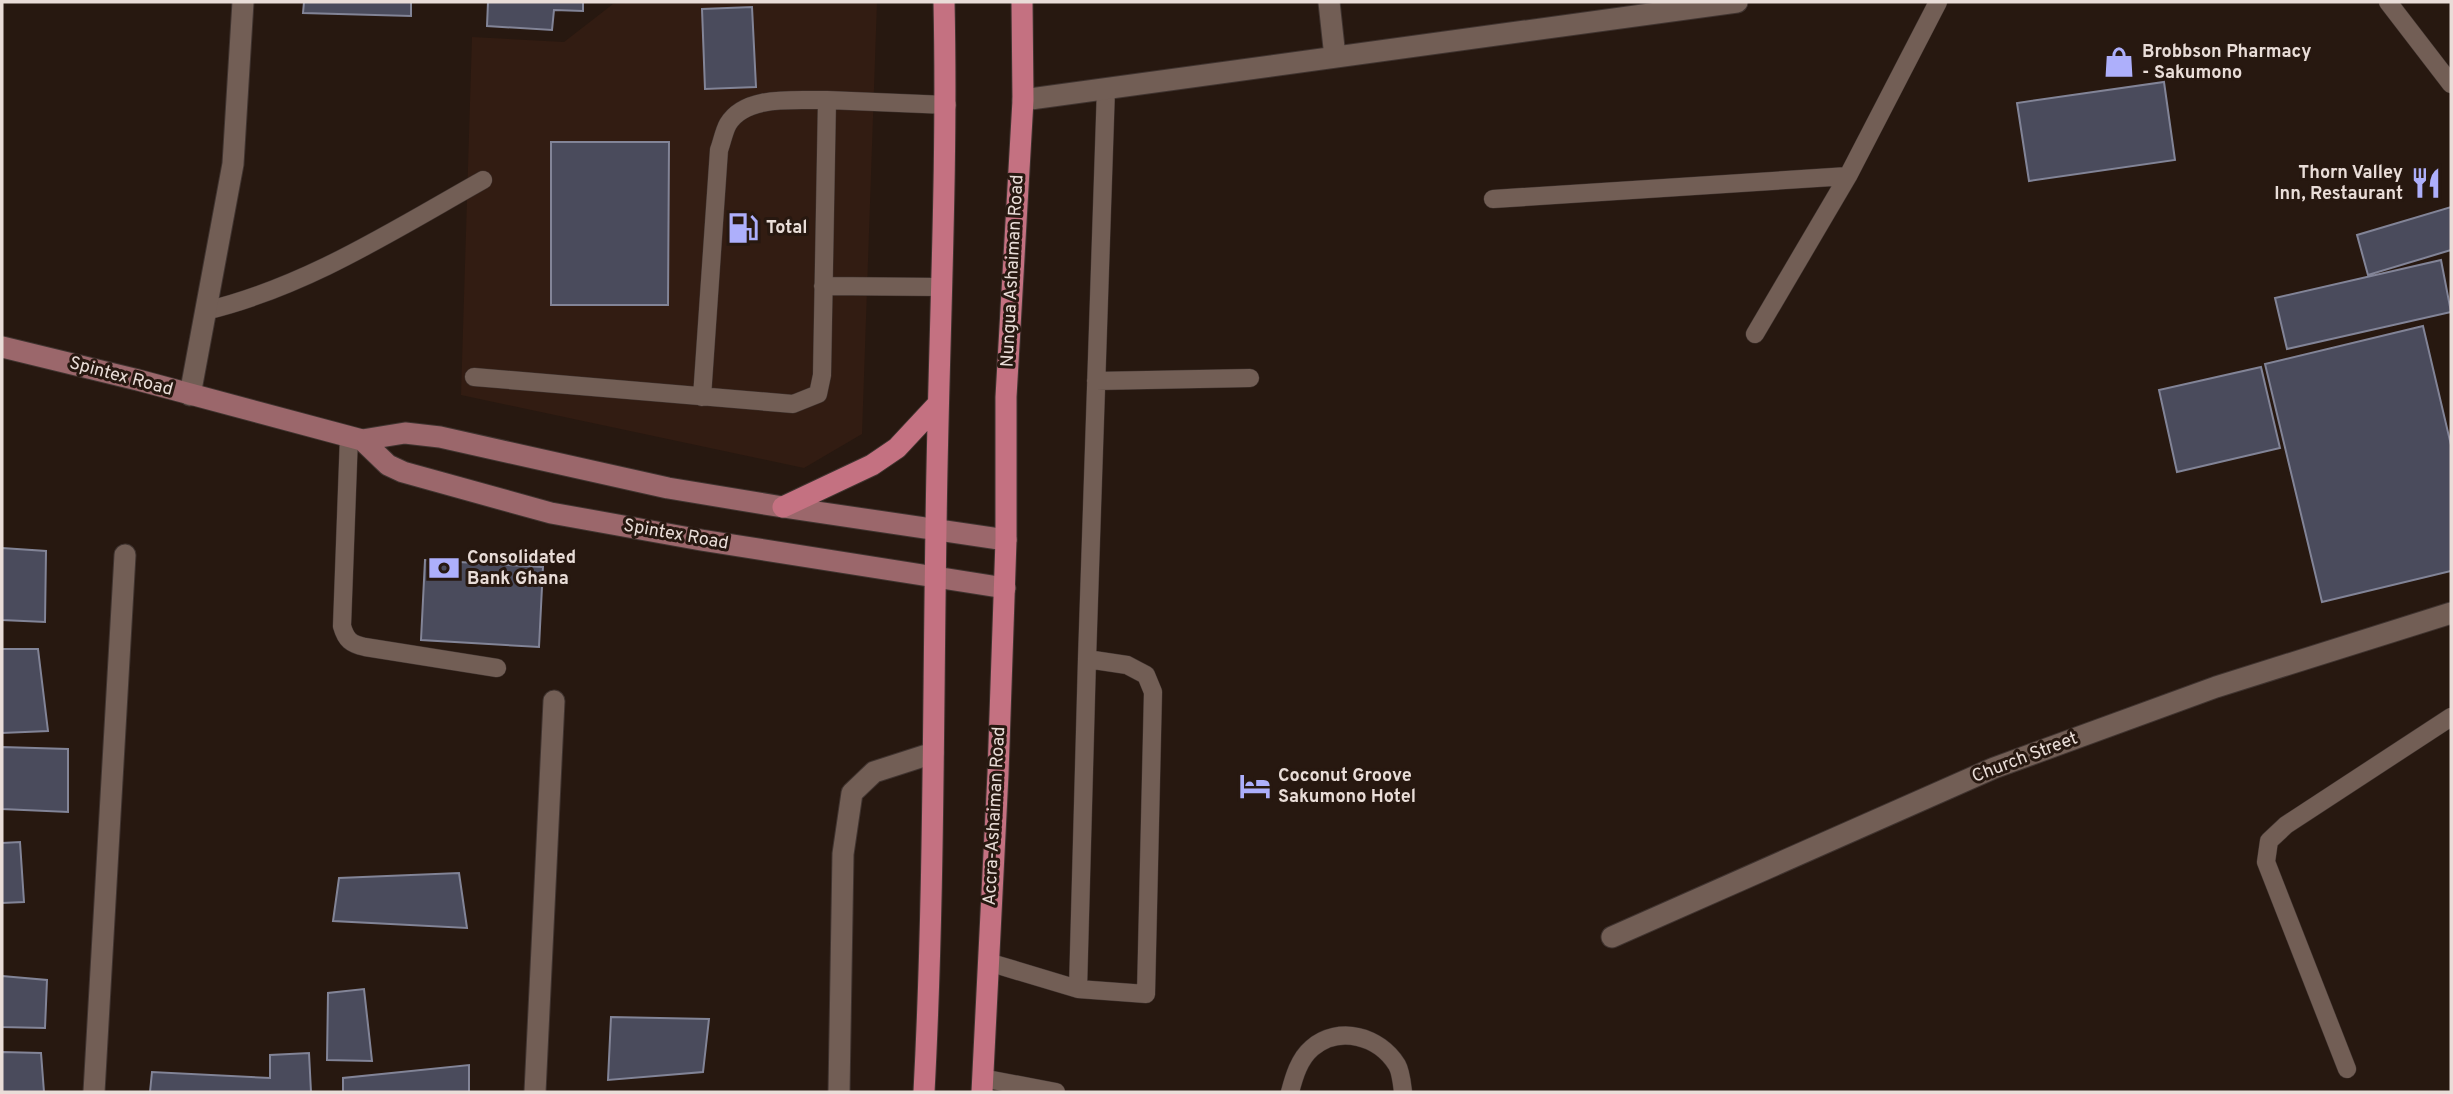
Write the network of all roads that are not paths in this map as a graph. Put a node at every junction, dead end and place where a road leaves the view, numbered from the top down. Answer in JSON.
{"nodes":[{"id":1,"x":243,"y":2,"type":"edge"},
{"id":2,"x":944,"y":2,"type":"edge"},
{"id":3,"x":1022,"y":2,"type":"edge"},
{"id":4,"x":1329,"y":2,"type":"edge"},
{"id":5,"x":1737,"y":2,"type":"edge"},
{"id":6,"x":1938,"y":2,"type":"edge"},
{"id":7,"x":2388,"y":2,"type":"edge"},
{"id":8,"x":1335,"y":57,"type":"junction"},
{"id":9,"x":2451,"y":84,"type":"edge"},
{"id":10,"x":1106,"y":88,"type":"junction"},
{"id":11,"x":827,"y":100,"type":"junction"},
{"id":12,"x":1023,"y":100,"type":"junction"},
{"id":13,"x":947,"y":105,"type":"junction"},
{"id":14,"x":1848,"y":176,"type":"junction"},
{"id":15,"x":483,"y":180,"type":"dead end"},
{"id":16,"x":1493,"y":198,"type":"dead end"},
{"id":17,"x":823,"y":286,"type":"junction"},
{"id":18,"x":942,"y":287,"type":"junction"},
{"id":19,"x":205,"y":311,"type":"junction"},
{"id":20,"x":1755,"y":334,"type":"dead end"},
{"id":21,"x":2,"y":348,"type":"edge"},
{"id":22,"x":474,"y":377,"type":"dead end"},
{"id":23,"x":1250,"y":378,"type":"dead end"},
{"id":24,"x":1096,"y":381,"type":"junction"},
{"id":25,"x":190,"y":395,"type":"junction"},
{"id":26,"x":702,"y":397,"type":"junction"},
{"id":27,"x":939,"y":404,"type":"junction"},
{"id":28,"x":356,"y":438,"type":"junction"},
{"id":29,"x":783,"y":508,"type":"junction"},
{"id":30,"x":936,"y":531,"type":"junction"},
{"id":31,"x":1006,"y":541,"type":"junction"},
{"id":32,"x":125,"y":555,"type":"dead end"},
{"id":33,"x":936,"y":576,"type":"junction"},
{"id":34,"x":1005,"y":588,"type":"junction"},
{"id":35,"x":2451,"y":613,"type":"edge"},
{"id":36,"x":1087,"y":659,"type":"junction"},
{"id":37,"x":497,"y":668,"type":"dead end"},
{"id":38,"x":554,"y":701,"type":"dead end"},
{"id":39,"x":2451,"y":717,"type":"edge"},
{"id":40,"x":933,"y":753,"type":"junction"},
{"id":41,"x":1612,"y":937,"type":"dead end"},
{"id":42,"x":988,"y":962,"type":"junction"},
{"id":43,"x":1078,"y":989,"type":"junction"},
{"id":44,"x":2347,"y":1069,"type":"dead end"},
{"id":45,"x":982,"y":1085,"type":"edge"},
{"id":46,"x":94,"y":1092,"type":"edge"},
{"id":47,"x":535,"y":1092,"type":"edge"},
{"id":48,"x":839,"y":1092,"type":"edge"},
{"id":49,"x":924,"y":1092,"type":"edge"},
{"id":50,"x":1056,"y":1092,"type":"edge"},
{"id":51,"x":1290,"y":1092,"type":"edge"},
{"id":52,"x":1403,"y":1092,"type":"edge"}],
"edges":[{"from":1,"to":19,"type":"street"},
{"from":2,"to":13,"type":"main road"},
{"from":3,"to":12,"type":"main road","name":"Nungua Ashaiman Road"},
{"from":4,"to":8,"type":"street"},
{"from":5,"to":8,"type":"street"},
{"from":6,"to":14,"type":"lane"},
{"from":7,"to":9,"type":"lane"},
{"from":8,"to":10,"type":"street"},
{"from":10,"to":12,"type":"street"},
{"from":10,"to":24,"type":"lane"},
{"from":11,"to":13,"type":"lane"},
{"from":11,"to":17,"type":"lane"},
{"from":11,"to":26,"type":"lane"},
{"from":12,"to":31,"type":"main road","name":"Nungua Ashaiman Road"},
{"from":13,"to":18,"type":"main road"},
{"from":14,"to":16,"type":"lane"},
{"from":14,"to":20,"type":"lane"},
{"from":15,"to":19,"type":"lane"},
{"from":17,"to":18,"type":"lane"},
{"from":17,"to":26,"type":"lane"},
{"from":18,"to":27,"type":"main road"},
{"from":19,"to":25,"type":"street"},
{"from":21,"to":25,"type":"main road","name":"Spintex Road"},
{"from":22,"to":26,"type":"lane"},
{"from":23,"to":24,"type":"lane"},
{"from":24,"to":36,"type":"lane"},
{"from":25,"to":28,"type":"main road","name":"Spintex Road"},
{"from":27,"to":29,"type":"main road"},
{"from":27,"to":30,"type":"main road"},
{"from":28,"to":29,"type":"main road","name":"Spintex Road"},
{"from":28,"to":33,"type":"main road","name":"Spintex Road"},
{"from":28,"to":37,"type":"lane"},
{"from":29,"to":30,"type":"main road","name":"Spintex Road"},
{"from":30,"to":31,"type":"main road","name":"Spintex Road"},
{"from":30,"to":33,"type":"main road"},
{"from":31,"to":34,"type":"main road","name":"Accra-Ashaiman Road"},
{"from":32,"to":46,"type":"street"},
{"from":33,"to":34,"type":"main road","name":"Spintex Road"},
{"from":33,"to":40,"type":"main road"},
{"from":34,"to":42,"type":"main road","name":"Accra-Ashaiman Road"},
{"from":35,"to":41,"type":"street","name":"Church Street"},
{"from":36,"to":43,"type":"lane"},
{"from":36,"to":43,"type":"lane"},
{"from":38,"to":47,"type":"street"},
{"from":39,"to":44,"type":"lane"},
{"from":40,"to":48,"type":"street"},
{"from":40,"to":49,"type":"main road"},
{"from":42,"to":43,"type":"lane"},
{"from":42,"to":45,"type":"main road","name":"Accra-Ashaiman Road"},
{"from":45,"to":50,"type":"lane"},
{"from":51,"to":52,"type":"lane"}]}
